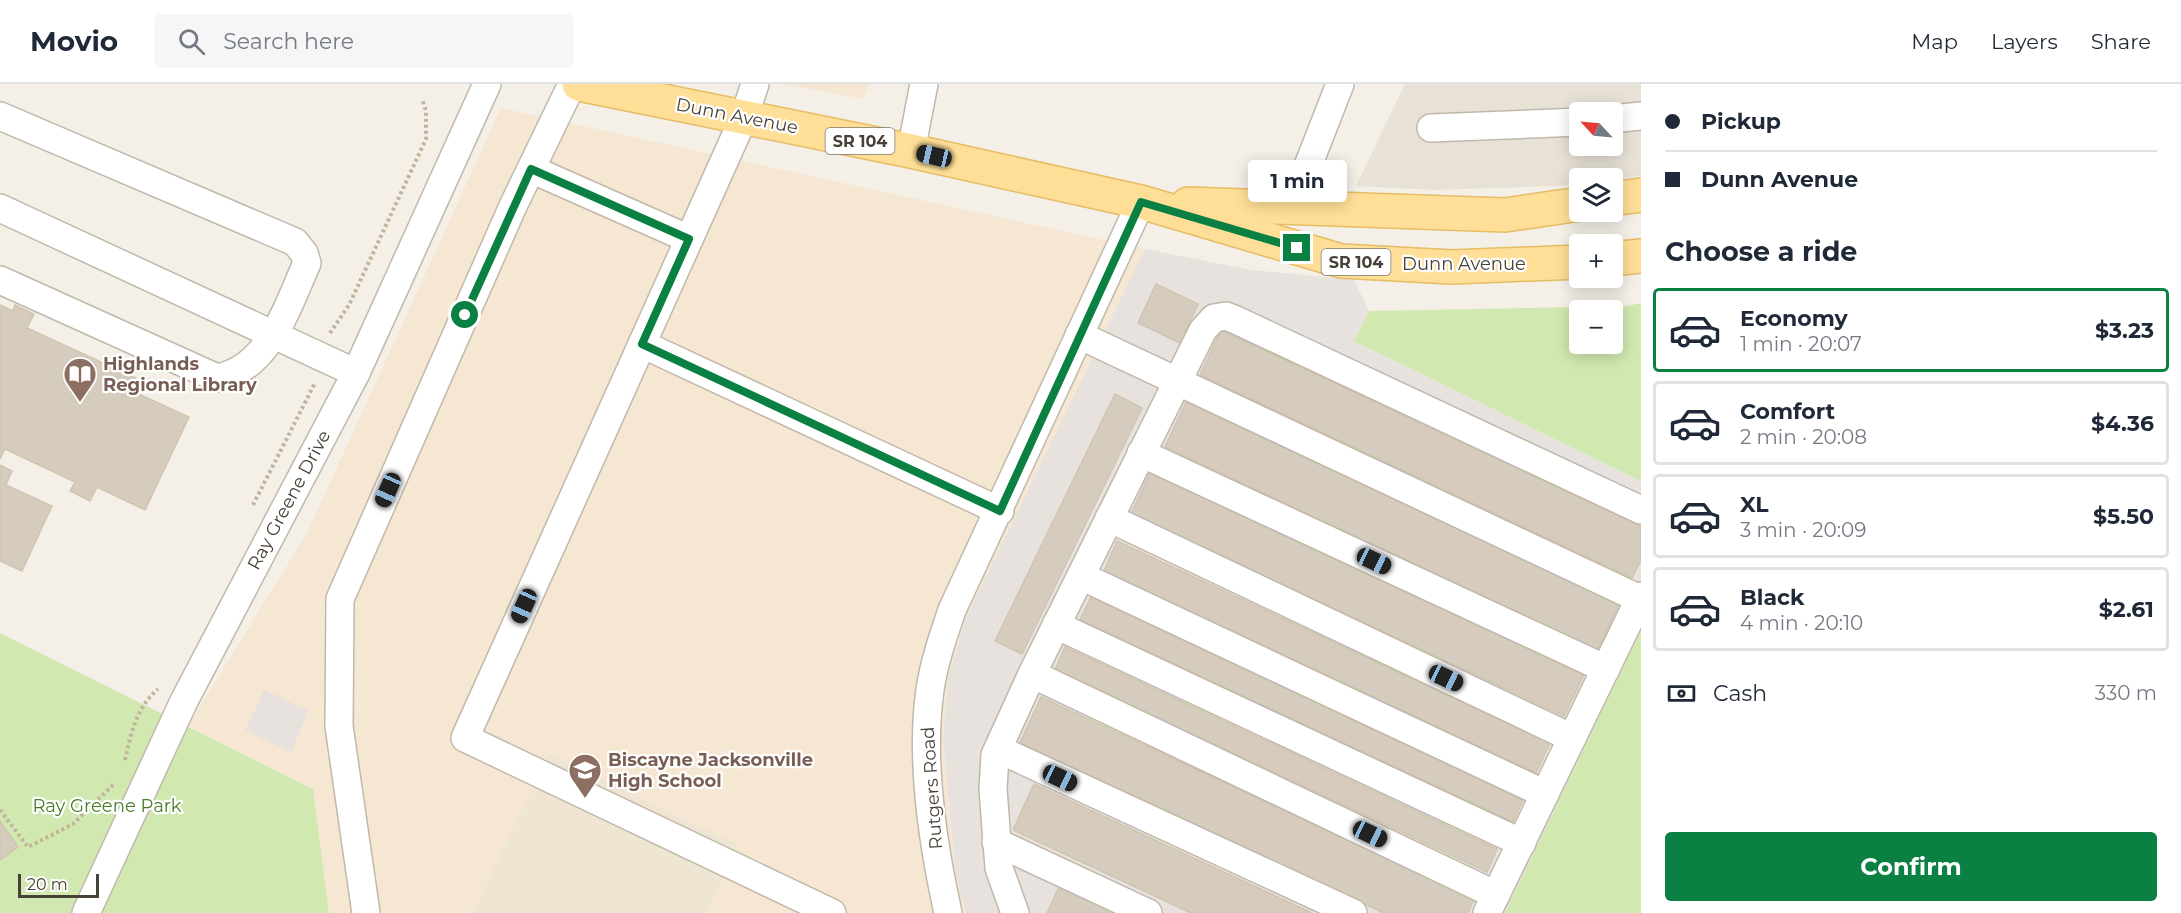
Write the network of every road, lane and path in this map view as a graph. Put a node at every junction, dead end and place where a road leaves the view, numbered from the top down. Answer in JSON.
{"nodes":[{"id":1,"x":487,"y":84,"type":"edge"},
{"id":2,"x":572,"y":84,"type":"edge"},
{"id":3,"x":579,"y":84,"type":"edge"},
{"id":4,"x":755,"y":84,"type":"edge"},
{"id":5,"x":924,"y":84,"type":"edge"},
{"id":6,"x":1340,"y":84,"type":"edge"},
{"id":7,"x":422,"y":99,"type":"dead end"},
{"id":8,"x":0,"y":116,"type":"edge"},
{"id":9,"x":1641,"y":116,"type":"edge"},
{"id":10,"x":744,"y":117,"type":"junction"},
{"id":11,"x":1623,"y":118,"type":"edge"},
{"id":12,"x":1569,"y":122,"type":"edge"},
{"id":13,"x":1431,"y":128,"type":"dead end"},
{"id":14,"x":911,"y":151,"type":"junction"},
{"id":15,"x":531,"y":169,"type":"junction"},
{"id":16,"x":1641,"y":195,"type":"edge"},
{"id":17,"x":1623,"y":197,"type":"edge"},
{"id":18,"x":1141,"y":202,"type":"junction"},
{"id":19,"x":1569,"y":206,"type":"edge"},
{"id":20,"x":1301,"y":207,"type":"junction"},
{"id":21,"x":0,"y":208,"type":"edge"},
{"id":22,"x":689,"y":239,"type":"junction"},
{"id":23,"x":1641,"y":256,"type":"edge"},
{"id":24,"x":1623,"y":258,"type":"edge"},
{"id":25,"x":1569,"y":262,"type":"edge"},
{"id":26,"x":0,"y":280,"type":"edge"},
{"id":27,"x":1079,"y":335,"type":"junction"},
{"id":28,"x":274,"y":336,"type":"junction"},
{"id":29,"x":326,"y":338,"type":"dead end"},
{"id":30,"x":642,"y":344,"type":"junction"},
{"id":31,"x":356,"y":373,"type":"junction"},
{"id":32,"x":317,"y":379,"type":"dead end"},
{"id":33,"x":1178,"y":381,"type":"junction"},
{"id":34,"x":1142,"y":453,"type":"junction"},
{"id":35,"x":252,"y":508,"type":"dead end"},
{"id":36,"x":1641,"y":510,"type":"edge"},
{"id":37,"x":1000,"y":511,"type":"junction"},
{"id":38,"x":1109,"y":518,"type":"junction"},
{"id":39,"x":1080,"y":576,"type":"junction"},
{"id":40,"x":1640,"y":597,"type":"edge"},
{"id":41,"x":1056,"y":624,"type":"junction"},
{"id":42,"x":1606,"y":669,"type":"junction"},
{"id":43,"x":1032,"y":674,"type":"junction"},
{"id":44,"x":165,"y":683,"type":"dead end"},
{"id":45,"x":1572,"y":738,"type":"junction"},
{"id":46,"x":998,"y":749,"type":"junction"},
{"id":47,"x":123,"y":768,"type":"dead end"},
{"id":48,"x":120,"y":774,"type":"dead end"},
{"id":49,"x":1545,"y":794,"type":"junction"},
{"id":50,"x":0,"y":810,"type":"edge"},
{"id":51,"x":996,"y":842,"type":"junction"},
{"id":52,"x":1522,"y":843,"type":"junction"},
{"id":53,"x":1492,"y":904,"type":"edge"},
{"id":54,"x":86,"y":913,"type":"edge"},
{"id":55,"x":366,"y":913,"type":"edge"},
{"id":56,"x":832,"y":913,"type":"edge"},
{"id":57,"x":948,"y":913,"type":"edge"},
{"id":58,"x":1015,"y":913,"type":"edge"},
{"id":59,"x":1148,"y":913,"type":"edge"},
{"id":60,"x":1353,"y":913,"type":"edge"}],
"edges":[{"from":1,"to":31,"type":"street","name":"Ray Greene Drive"},
{"from":2,"to":15,"type":"street"},
{"from":3,"to":10,"type":"main road","name":"Dunn Avenue","number":"SR 104"},
{"from":4,"to":10,"type":"street"},
{"from":5,"to":14,"type":"street"},
{"from":6,"to":20,"type":"street"},
{"from":7,"to":29,"type":"path"},
{"from":8,"to":28,"type":"street"},
{"from":9,"to":11,"type":"street"},
{"from":10,"to":14,"type":"main road","name":"Dunn Avenue","number":"SR 104"},
{"from":10,"to":22,"type":"street"},
{"from":12,"to":13,"type":"street"},
{"from":14,"to":18,"type":"main road","name":"Dunn Avenue","number":"SR 104"},
{"from":15,"to":22,"type":"street"},
{"from":15,"to":55,"type":"street"},
{"from":16,"to":17,"type":"main road"},
{"from":18,"to":20,"type":"main road","name":"Dunn Avenue","number":"SR 104"},
{"from":18,"to":25,"type":"main road","name":"Dunn Avenue","number":"SR 104"},
{"from":18,"to":27,"type":"street","name":"Rutgers Road"},
{"from":19,"to":20,"type":"main road","name":"Dunn Avenue","number":"SR 104"},
{"from":21,"to":28,"type":"street"},
{"from":22,"to":30,"type":"street"},
{"from":23,"to":24,"type":"main road"},
{"from":26,"to":28,"type":"street"},
{"from":27,"to":33,"type":"street"},
{"from":27,"to":37,"type":"street","name":"Rutgers Road"},
{"from":28,"to":31,"type":"street"},
{"from":30,"to":37,"type":"street"},
{"from":30,"to":56,"type":"street"},
{"from":31,"to":54,"type":"street","name":"Ray Greene Drive"},
{"from":32,"to":35,"type":"path"},
{"from":33,"to":34,"type":"street"},
{"from":33,"to":36,"type":"street"},
{"from":33,"to":40,"type":"street"},
{"from":34,"to":38,"type":"street"},
{"from":34,"to":42,"type":"street"},
{"from":37,"to":57,"type":"street","name":"Rutgers Road"},
{"from":38,"to":39,"type":"street"},
{"from":38,"to":45,"type":"street"},
{"from":39,"to":41,"type":"street"},
{"from":39,"to":49,"type":"street"},
{"from":40,"to":42,"type":"street"},
{"from":41,"to":43,"type":"street"},
{"from":41,"to":52,"type":"street"},
{"from":42,"to":45,"type":"street"},
{"from":43,"to":46,"type":"street"},
{"from":43,"to":53,"type":"street"},
{"from":44,"to":47,"type":"path"},
{"from":45,"to":49,"type":"street"},
{"from":46,"to":51,"type":"street"},
{"from":46,"to":60,"type":"street"},
{"from":48,"to":50,"type":"path"},
{"from":49,"to":52,"type":"street"},
{"from":51,"to":58,"type":"street"},
{"from":51,"to":59,"type":"street"},
{"from":52,"to":53,"type":"street"}]}
